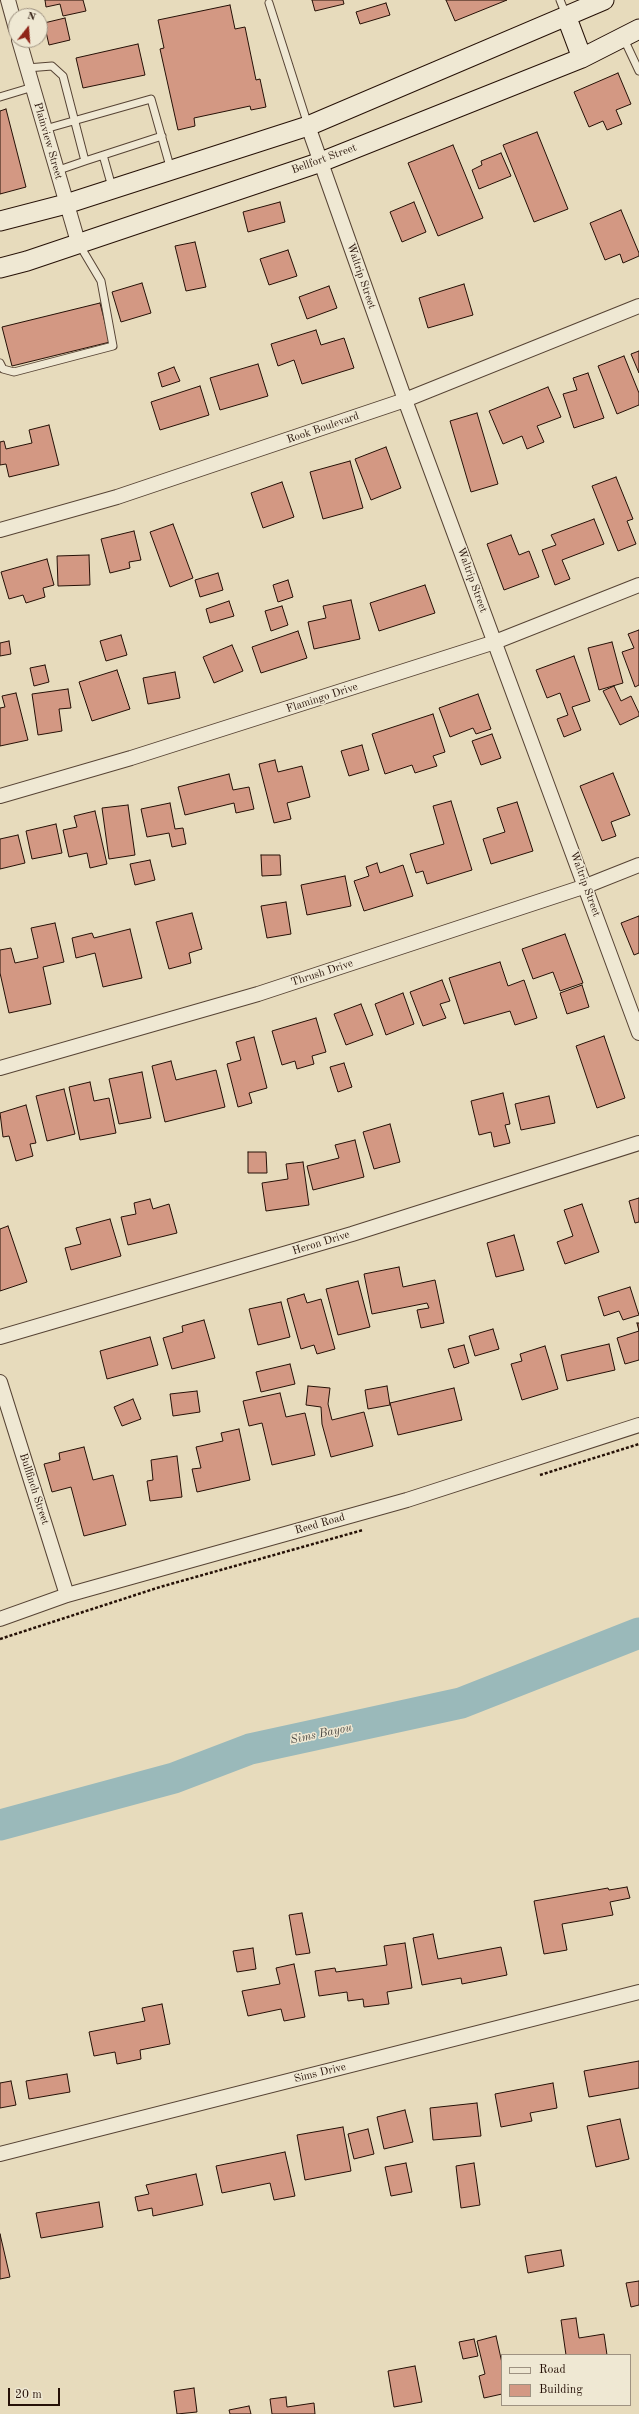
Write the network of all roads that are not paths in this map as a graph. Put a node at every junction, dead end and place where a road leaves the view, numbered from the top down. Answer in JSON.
{"nodes":[{"id":1,"x":560,"y":0,"type":"edge"},
{"id":2,"x":604,"y":0,"type":"edge"},
{"id":3,"x":269,"y":3,"type":"dead end"},
{"id":4,"x":567,"y":18,"type":"junction"},
{"id":5,"x":631,"y":33,"type":"edge"},
{"id":6,"x":21,"y":48,"type":"edge"},
{"id":7,"x":582,"y":58,"type":"junction"},
{"id":8,"x":27,"y":68,"type":"junction"},
{"id":9,"x":639,"y":71,"type":"edge"},
{"id":10,"x":32,"y":87,"type":"junction"},
{"id":11,"x":0,"y":96,"type":"edge"},
{"id":12,"x":75,"y":120,"type":"junction"},
{"id":13,"x":308,"y":126,"type":"junction"},
{"id":14,"x":44,"y":129,"type":"junction"},
{"id":15,"x":162,"y":136,"type":"junction"},
{"id":16,"x":103,"y":155,"type":"junction"},
{"id":17,"x":85,"y":161,"type":"junction"},
{"id":18,"x":321,"y":162,"type":"junction"},
{"id":19,"x":171,"y":170,"type":"junction"},
{"id":20,"x":56,"y":171,"type":"junction"},
{"id":21,"x":113,"y":189,"type":"junction"},
{"id":22,"x":66,"y":204,"type":"junction"},
{"id":23,"x":0,"y":221,"type":"edge"},
{"id":24,"x":78,"y":242,"type":"junction"},
{"id":25,"x":0,"y":268,"type":"edge"},
{"id":26,"x":639,"y":306,"type":"edge"},
{"id":27,"x":0,"y":363,"type":"edge"},
{"id":28,"x":404,"y":400,"type":"junction"},
{"id":29,"x":0,"y":530,"type":"edge"},
{"id":30,"x":639,"y":584,"type":"edge"},
{"id":31,"x":495,"y":642,"type":"junction"},
{"id":32,"x":0,"y":796,"type":"edge"},
{"id":33,"x":639,"y":864,"type":"edge"},
{"id":34,"x":586,"y":886,"type":"junction"},
{"id":35,"x":639,"y":1033,"type":"edge"},
{"id":36,"x":0,"y":1068,"type":"edge"},
{"id":37,"x":639,"y":1142,"type":"edge"},
{"id":38,"x":0,"y":1337,"type":"edge"},
{"id":39,"x":0,"y":1382,"type":"edge"},
{"id":40,"x":639,"y":1425,"type":"edge"},
{"id":41,"x":67,"y":1595,"type":"junction"},
{"id":42,"x":0,"y":1619,"type":"edge"},
{"id":43,"x":639,"y":1992,"type":"edge"},
{"id":44,"x":0,"y":2154,"type":"edge"}],
"edges":[{"from":1,"to":4,"type":"lane"},
{"from":2,"to":4,"type":"main road"},
{"from":3,"to":13,"type":"lane"},
{"from":4,"to":7,"type":"main road"},
{"from":4,"to":13,"type":"main road"},
{"from":5,"to":7,"type":"main road","name":"Bellfort Street"},
{"from":5,"to":9,"type":"lane"},
{"from":6,"to":8,"type":"street","name":"Plainview Street"},
{"from":7,"to":18,"type":"main road","name":"Bellfort Street"},
{"from":8,"to":10,"type":"street","name":"Plainview Street"},
{"from":8,"to":12,"type":"lane"},
{"from":10,"to":11,"type":"lane"},
{"from":10,"to":14,"type":"street","name":"Plainview Street"},
{"from":12,"to":14,"type":"lane"},
{"from":12,"to":15,"type":"lane"},
{"from":12,"to":17,"type":"lane"},
{"from":13,"to":18,"type":"street","name":"Waltrip Street"},
{"from":13,"to":19,"type":"main road"},
{"from":14,"to":20,"type":"street","name":"Plainview Street"},
{"from":15,"to":16,"type":"lane"},
{"from":15,"to":19,"type":"lane"},
{"from":16,"to":17,"type":"lane"},
{"from":16,"to":21,"type":"lane"},
{"from":17,"to":20,"type":"lane"},
{"from":18,"to":24,"type":"main road","name":"Bellfort Street"},
{"from":18,"to":28,"type":"street","name":"Waltrip Street"},
{"from":19,"to":21,"type":"main road"},
{"from":20,"to":22,"type":"street","name":"Plainview Street"},
{"from":21,"to":22,"type":"main road"},
{"from":22,"to":23,"type":"main road"},
{"from":22,"to":24,"type":"street","name":"Plainview Street"},
{"from":24,"to":25,"type":"main road","name":"Bellfort Street"},
{"from":24,"to":27,"type":"lane"},
{"from":26,"to":28,"type":"street","name":"Rook Boulevard"},
{"from":28,"to":29,"type":"street","name":"Rook Boulevard"},
{"from":28,"to":31,"type":"street","name":"Waltrip Street"},
{"from":30,"to":31,"type":"street","name":"Flamingo Drive"},
{"from":31,"to":32,"type":"street","name":"Flamingo Drive"},
{"from":31,"to":34,"type":"street","name":"Waltrip Street"},
{"from":33,"to":34,"type":"street","name":"Thrush Drive"},
{"from":34,"to":35,"type":"street","name":"Waltrip Street"},
{"from":34,"to":36,"type":"street","name":"Thrush Drive"},
{"from":37,"to":38,"type":"street","name":"Heron Drive"},
{"from":39,"to":41,"type":"street","name":"Bullfinch Street"},
{"from":40,"to":41,"type":"street","name":"Reed Road"},
{"from":41,"to":42,"type":"street","name":"Reed Road"},
{"from":43,"to":44,"type":"street","name":"Sims Drive"}]}
